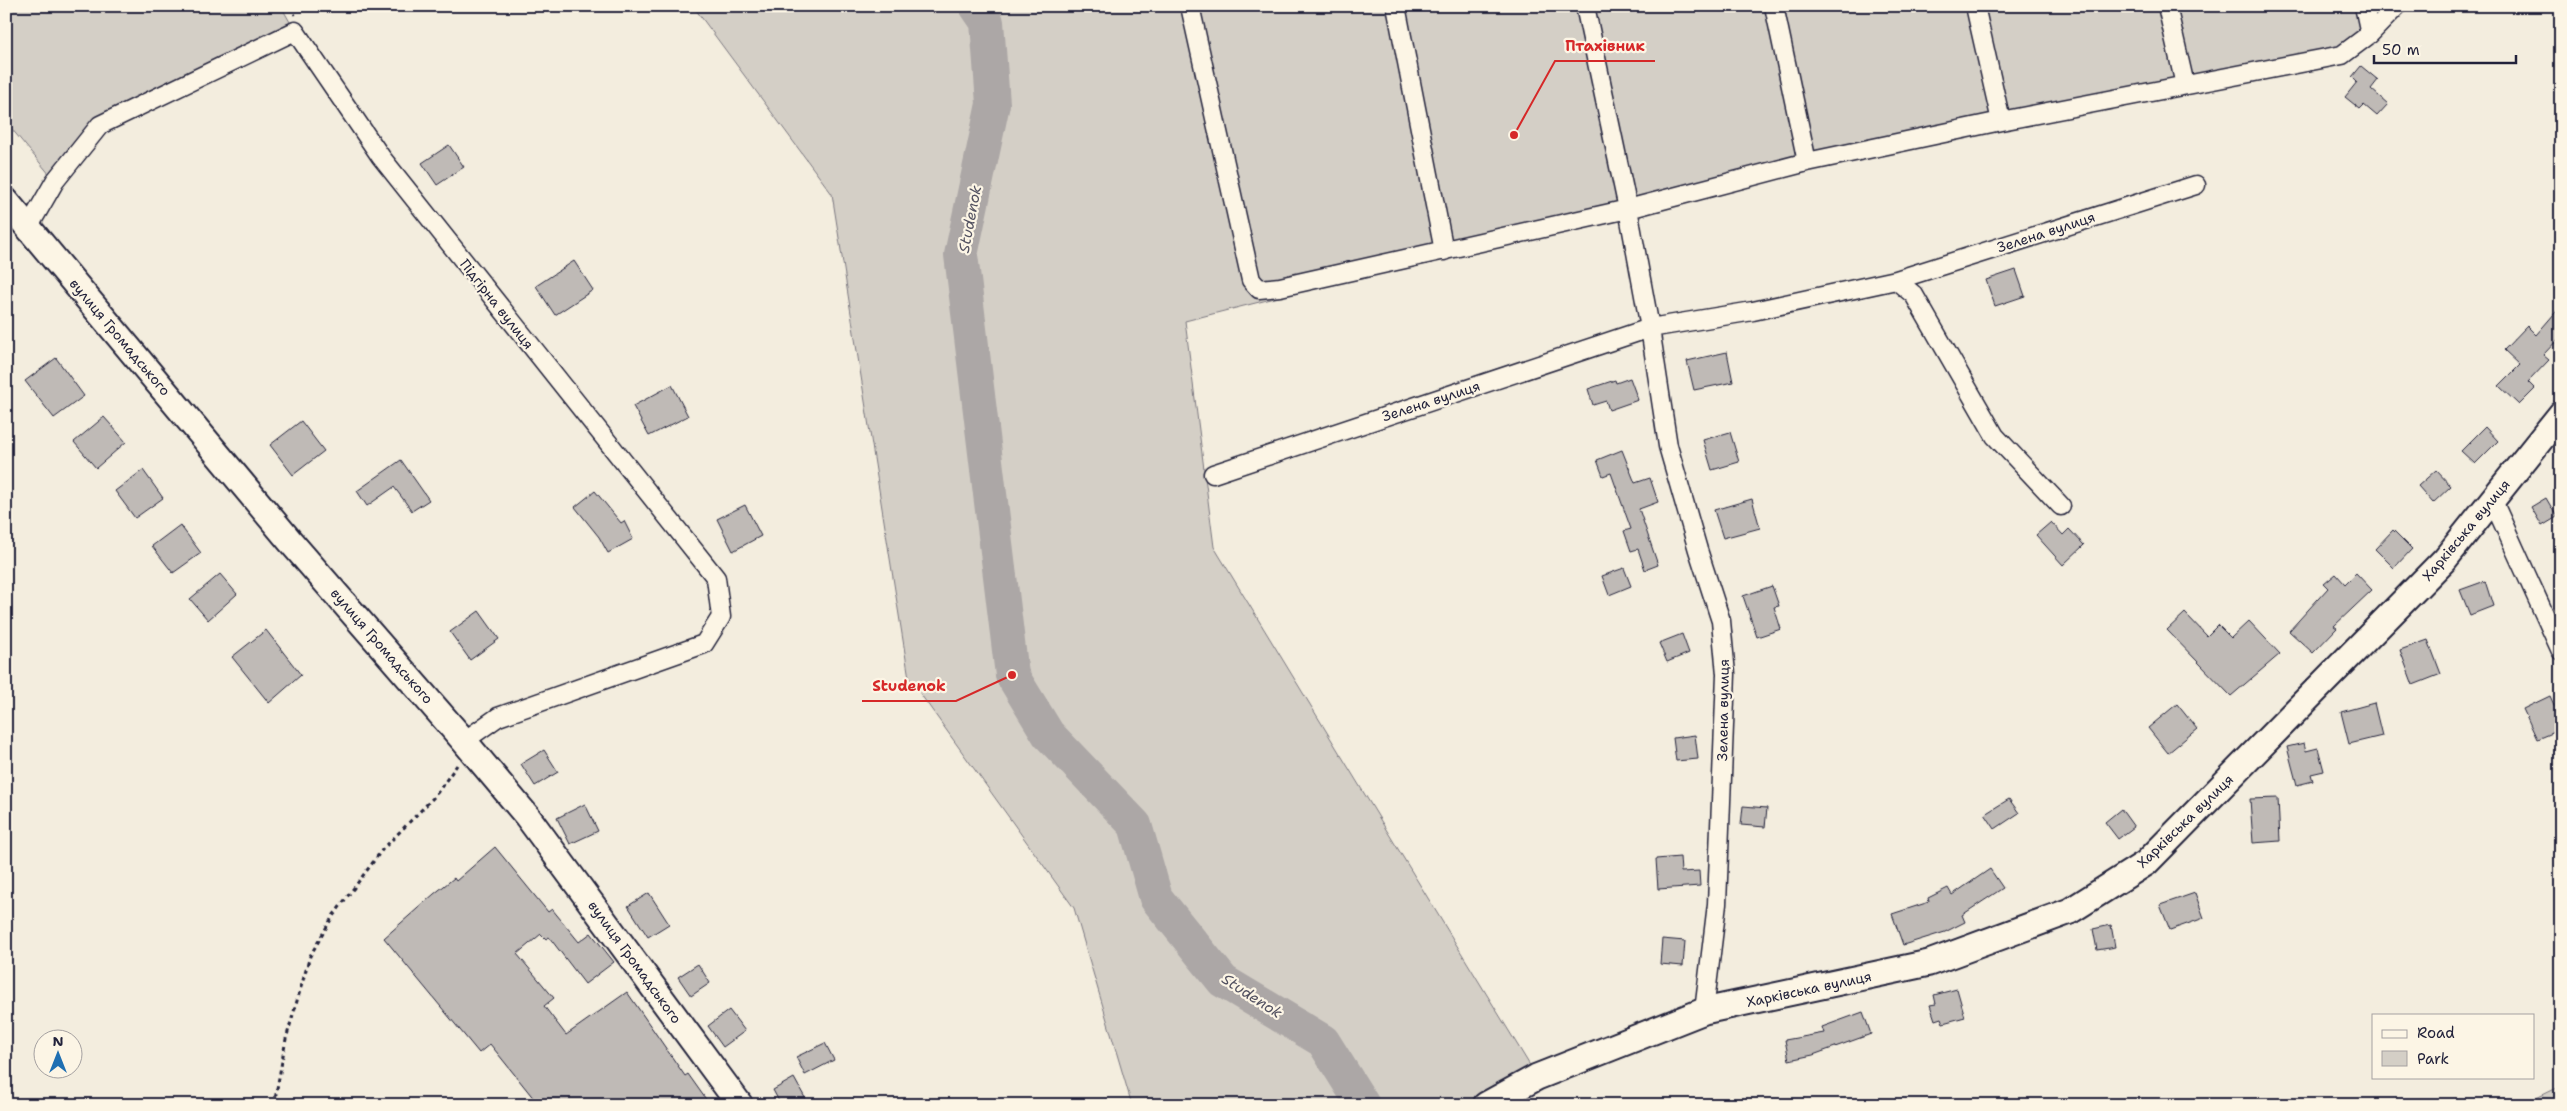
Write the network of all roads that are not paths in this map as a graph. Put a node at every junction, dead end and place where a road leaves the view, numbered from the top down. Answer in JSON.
{"nodes":[{"id":1,"x":1190,"y":6,"type":"edge"},
{"id":2,"x":1396,"y":6,"type":"edge"},
{"id":3,"x":1585,"y":6,"type":"edge"},
{"id":4,"x":1774,"y":6,"type":"edge"},
{"id":5,"x":1975,"y":6,"type":"edge"},
{"id":6,"x":2167,"y":6,"type":"edge"},
{"id":7,"x":2364,"y":6,"type":"edge"},
{"id":8,"x":2397,"y":6,"type":"edge"},
{"id":9,"x":2370,"y":34,"type":"junction"},
{"id":10,"x":2185,"y":85,"type":"junction"},
{"id":11,"x":2001,"y":121,"type":"junction"},
{"id":12,"x":1807,"y":162,"type":"junction"},
{"id":13,"x":2196,"y":185,"type":"dead end"},
{"id":14,"x":6,"y":201,"type":"edge"},
{"id":15,"x":1628,"y":209,"type":"junction"},
{"id":16,"x":28,"y":228,"type":"junction"},
{"id":17,"x":1444,"y":251,"type":"junction"},
{"id":18,"x":1896,"y":280,"type":"junction"},
{"id":19,"x":1650,"y":328,"type":"junction"},
{"id":20,"x":2561,"y":414,"type":"edge"},
{"id":21,"x":1213,"y":474,"type":"dead end"},
{"id":22,"x":2492,"y":499,"type":"junction"},
{"id":23,"x":2061,"y":506,"type":"dead end"},
{"id":24,"x":2561,"y":651,"type":"edge"},
{"id":25,"x":464,"y":741,"type":"junction"},
{"id":26,"x":1704,"y":1011,"type":"junction"},
{"id":27,"x":740,"y":1105,"type":"edge"},
{"id":28,"x":1486,"y":1105,"type":"edge"}],
"edges":[{"from":1,"to":17,"type":"street"},
{"from":2,"to":17,"type":"street"},
{"from":3,"to":15,"type":"street","name":"Зелена вулиця"},
{"from":4,"to":12,"type":"street"},
{"from":5,"to":11,"type":"street"},
{"from":6,"to":10,"type":"street"},
{"from":7,"to":9,"type":"street"},
{"from":8,"to":9,"type":"street"},
{"from":9,"to":10,"type":"street"},
{"from":10,"to":11,"type":"street"},
{"from":11,"to":12,"type":"street"},
{"from":12,"to":15,"type":"street"},
{"from":13,"to":18,"type":"street","name":"Зелена вулиця"},
{"from":14,"to":16,"type":"street","name":"вулиця Громадського"},
{"from":15,"to":17,"type":"street"},
{"from":15,"to":19,"type":"street","name":"Зелена вулиця"},
{"from":16,"to":25,"type":"street","name":"вулиця Громадського"},
{"from":16,"to":25,"type":"street","name":"Підгірна вулиця"},
{"from":18,"to":19,"type":"street","name":"Зелена вулиця"},
{"from":18,"to":23,"type":"street"},
{"from":19,"to":21,"type":"street","name":"Зелена вулиця"},
{"from":19,"to":26,"type":"street","name":"Зелена вулиця"},
{"from":20,"to":22,"type":"street","name":"Харківська вулиця"},
{"from":22,"to":24,"type":"street"},
{"from":22,"to":26,"type":"street","name":"Харківська вулиця"},
{"from":25,"to":27,"type":"street","name":"вулиця Громадського"},
{"from":26,"to":28,"type":"street","name":"Харківська вулиця"}]}
